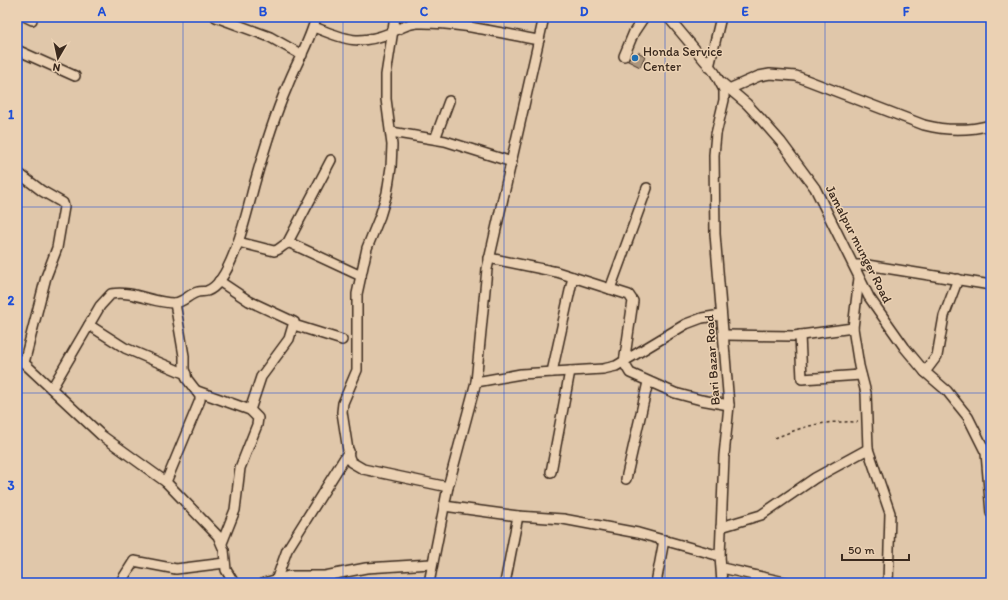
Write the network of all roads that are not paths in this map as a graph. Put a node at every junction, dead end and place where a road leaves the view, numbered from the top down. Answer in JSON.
{"nodes":[{"id":1,"x":216,"y":17,"type":"edge"},
{"id":2,"x":316,"y":17,"type":"edge"},
{"id":3,"x":395,"y":17,"type":"edge"},
{"id":4,"x":544,"y":17,"type":"edge"},
{"id":5,"x":644,"y":17,"type":"edge"},
{"id":6,"x":668,"y":17,"type":"edge"},
{"id":7,"x":721,"y":17,"type":"edge"},
{"id":8,"x":314,"y":27,"type":"junction"},
{"id":9,"x":391,"y":32,"type":"junction"},
{"id":10,"x":539,"y":40,"type":"junction"},
{"id":11,"x":17,"y":50,"type":"edge"},
{"id":12,"x":302,"y":55,"type":"junction"},
{"id":13,"x":624,"y":56,"type":"dead end"},
{"id":14,"x":709,"y":67,"type":"junction"},
{"id":15,"x":75,"y":76,"type":"dead end"},
{"id":16,"x":721,"y":82,"type":"junction"},
{"id":17,"x":729,"y":89,"type":"junction"},
{"id":18,"x":449,"y":101,"type":"dead end"},
{"id":19,"x":991,"y":125,"type":"edge"},
{"id":20,"x":391,"y":132,"type":"junction"},
{"id":21,"x":435,"y":139,"type":"junction"},
{"id":22,"x":331,"y":160,"type":"dead end"},
{"id":23,"x":512,"y":162,"type":"junction"},
{"id":24,"x":17,"y":172,"type":"edge"},
{"id":25,"x":647,"y":188,"type":"dead end"},
{"id":26,"x":238,"y":242,"type":"junction"},
{"id":27,"x":288,"y":242,"type":"junction"},
{"id":28,"x":489,"y":258,"type":"junction"},
{"id":29,"x":854,"y":265,"type":"junction"},
{"id":30,"x":361,"y":276,"type":"junction"},
{"id":31,"x":573,"y":277,"type":"junction"},
{"id":32,"x":859,"y":278,"type":"junction"},
{"id":33,"x":958,"y":279,"type":"junction"},
{"id":34,"x":219,"y":281,"type":"junction"},
{"id":35,"x":991,"y":285,"type":"edge"},
{"id":36,"x":610,"y":289,"type":"junction"},
{"id":37,"x":176,"y":303,"type":"junction"},
{"id":38,"x":721,"y":315,"type":"junction"},
{"id":39,"x":88,"y":325,"type":"junction"},
{"id":40,"x":294,"y":325,"type":"junction"},
{"id":41,"x":853,"y":328,"type":"junction"},
{"id":42,"x":724,"y":335,"type":"junction"},
{"id":43,"x":800,"y":335,"type":"junction"},
{"id":44,"x":342,"y":340,"type":"dead end"},
{"id":45,"x":21,"y":361,"type":"edge"},
{"id":46,"x":624,"y":363,"type":"junction"},
{"id":47,"x":570,"y":371,"type":"junction"},
{"id":48,"x":552,"y":372,"type":"junction"},
{"id":49,"x":925,"y":372,"type":"junction"},
{"id":50,"x":186,"y":374,"type":"junction"},
{"id":51,"x":861,"y":375,"type":"junction"},
{"id":52,"x":476,"y":382,"type":"junction"},
{"id":53,"x":648,"y":382,"type":"junction"},
{"id":54,"x":52,"y":388,"type":"junction"},
{"id":55,"x":197,"y":391,"type":"junction"},
{"id":56,"x":729,"y":405,"type":"junction"},
{"id":57,"x":250,"y":410,"type":"junction"},
{"id":58,"x":868,"y":449,"type":"junction"},
{"id":59,"x":349,"y":451,"type":"junction"},
{"id":60,"x":551,"y":472,"type":"dead end"},
{"id":61,"x":626,"y":479,"type":"dead end"},
{"id":62,"x":166,"y":482,"type":"junction"},
{"id":63,"x":448,"y":487,"type":"junction"},
{"id":64,"x":444,"y":506,"type":"junction"},
{"id":65,"x":991,"y":513,"type":"edge"},
{"id":66,"x":518,"y":516,"type":"junction"},
{"id":67,"x":721,"y":528,"type":"junction"},
{"id":68,"x":664,"y":540,"type":"junction"},
{"id":69,"x":222,"y":543,"type":"junction"},
{"id":70,"x":720,"y":556,"type":"junction"},
{"id":71,"x":225,"y":563,"type":"junction"},
{"id":72,"x":431,"y":564,"type":"junction"},
{"id":73,"x":722,"y":568,"type":"junction"},
{"id":74,"x":277,"y":578,"type":"junction"},
{"id":75,"x":233,"y":582,"type":"edge"},
{"id":76,"x":120,"y":583,"type":"edge"},
{"id":77,"x":264,"y":583,"type":"edge"},
{"id":78,"x":429,"y":583,"type":"edge"},
{"id":79,"x":505,"y":583,"type":"edge"},
{"id":80,"x":656,"y":583,"type":"edge"},
{"id":81,"x":722,"y":583,"type":"edge"},
{"id":82,"x":789,"y":583,"type":"edge"},
{"id":83,"x":888,"y":583,"type":"edge"}],
"edges":[{"from":1,"to":12,"type":"street"},
{"from":2,"to":8,"type":"street"},
{"from":3,"to":9,"type":"street"},
{"from":4,"to":10,"type":"street"},
{"from":5,"to":13,"type":"street"},
{"from":6,"to":14,"type":"street"},
{"from":7,"to":14,"type":"street"},
{"from":8,"to":9,"type":"street"},
{"from":8,"to":12,"type":"street"},
{"from":9,"to":10,"type":"street"},
{"from":9,"to":20,"type":"street"},
{"from":10,"to":23,"type":"street"},
{"from":11,"to":15,"type":"street"},
{"from":12,"to":26,"type":"street"},
{"from":14,"to":16,"type":"street"},
{"from":16,"to":17,"type":"street","name":"Jamalpur munger Road"},
{"from":16,"to":38,"type":"street","name":"Bari Bazar Road"},
{"from":17,"to":19,"type":"street"},
{"from":17,"to":29,"type":"street","name":"Jamalpur munger Road"},
{"from":18,"to":21,"type":"street"},
{"from":20,"to":21,"type":"street"},
{"from":20,"to":30,"type":"street"},
{"from":21,"to":23,"type":"street"},
{"from":22,"to":27,"type":"street"},
{"from":23,"to":28,"type":"street"},
{"from":24,"to":45,"type":"street"},
{"from":25,"to":36,"type":"street"},
{"from":26,"to":27,"type":"street"},
{"from":26,"to":34,"type":"street"},
{"from":27,"to":30,"type":"street"},
{"from":28,"to":31,"type":"street"},
{"from":28,"to":52,"type":"street"},
{"from":29,"to":32,"type":"street","name":"Jamalpur munger Road"},
{"from":29,"to":33,"type":"street"},
{"from":30,"to":59,"type":"street"},
{"from":31,"to":36,"type":"street"},
{"from":31,"to":48,"type":"street"},
{"from":32,"to":41,"type":"street"},
{"from":32,"to":49,"type":"street","name":"Jamalpur munger Road"},
{"from":33,"to":35,"type":"street"},
{"from":33,"to":49,"type":"street"},
{"from":34,"to":37,"type":"street"},
{"from":34,"to":40,"type":"street"},
{"from":36,"to":46,"type":"street"},
{"from":37,"to":39,"type":"street"},
{"from":37,"to":50,"type":"street"},
{"from":38,"to":42,"type":"street","name":"Bari Bazar Road"},
{"from":38,"to":46,"type":"street"},
{"from":39,"to":50,"type":"street"},
{"from":39,"to":54,"type":"street"},
{"from":40,"to":44,"type":"street"},
{"from":40,"to":57,"type":"street"},
{"from":41,"to":43,"type":"street"},
{"from":41,"to":51,"type":"street"},
{"from":42,"to":43,"type":"street"},
{"from":42,"to":56,"type":"street","name":"Bari Bazar Road"},
{"from":43,"to":51,"type":"street"},
{"from":45,"to":54,"type":"street"},
{"from":46,"to":47,"type":"street"},
{"from":46,"to":53,"type":"street"},
{"from":47,"to":48,"type":"street"},
{"from":47,"to":60,"type":"street"},
{"from":48,"to":52,"type":"street"},
{"from":49,"to":65,"type":"street","name":"Jamalpur munger Road"},
{"from":50,"to":55,"type":"street"},
{"from":51,"to":58,"type":"street"},
{"from":52,"to":63,"type":"street"},
{"from":53,"to":56,"type":"street"},
{"from":53,"to":61,"type":"street"},
{"from":54,"to":62,"type":"street"},
{"from":55,"to":57,"type":"street"},
{"from":55,"to":62,"type":"street"},
{"from":56,"to":67,"type":"street","name":"Bari Bazar Road"},
{"from":57,"to":69,"type":"street"},
{"from":58,"to":67,"type":"street"},
{"from":58,"to":83,"type":"street"},
{"from":59,"to":63,"type":"street"},
{"from":59,"to":74,"type":"street"},
{"from":62,"to":69,"type":"street"},
{"from":63,"to":64,"type":"street"},
{"from":64,"to":66,"type":"street"},
{"from":64,"to":72,"type":"street"},
{"from":66,"to":68,"type":"street"},
{"from":66,"to":79,"type":"street"},
{"from":67,"to":70,"type":"street","name":"Bari Bazar Road"},
{"from":68,"to":70,"type":"street"},
{"from":68,"to":80,"type":"street"},
{"from":69,"to":71,"type":"street"},
{"from":70,"to":73,"type":"street","name":"Bari Bazar Road"},
{"from":71,"to":75,"type":"street"},
{"from":71,"to":76,"type":"street"},
{"from":72,"to":74,"type":"street"},
{"from":72,"to":78,"type":"street"},
{"from":73,"to":81,"type":"street","name":"Bari Bazar Road"},
{"from":73,"to":82,"type":"street"},
{"from":74,"to":77,"type":"street"}]}
